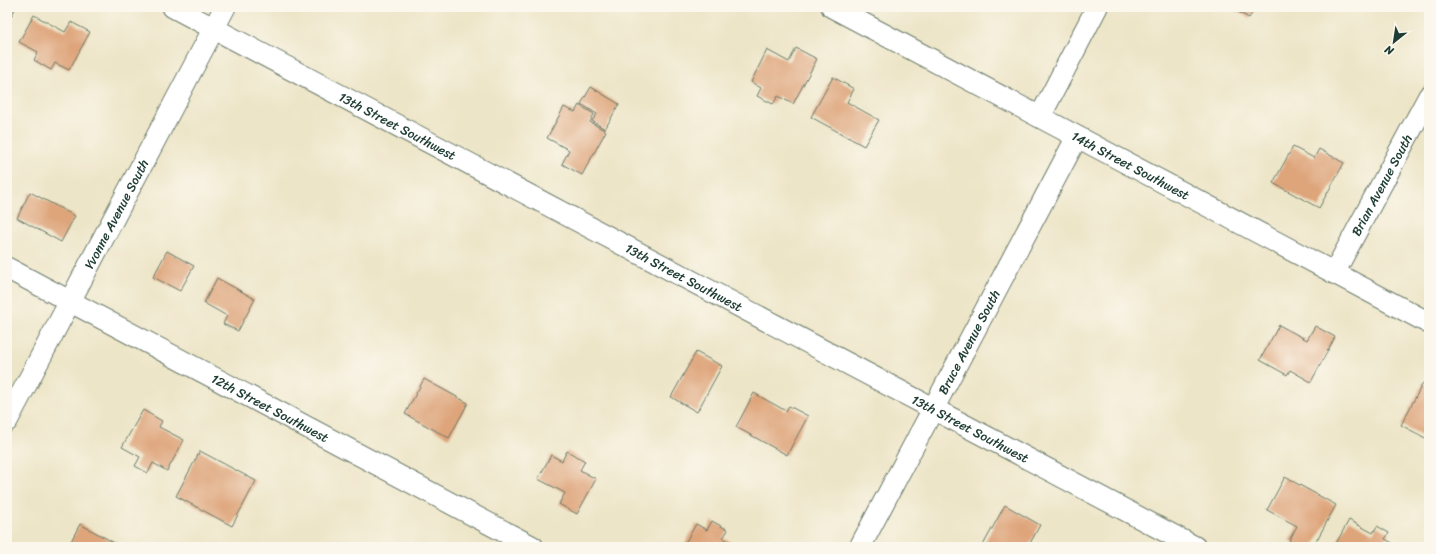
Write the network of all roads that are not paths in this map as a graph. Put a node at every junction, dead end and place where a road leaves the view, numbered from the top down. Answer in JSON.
{"nodes":[{"id":1,"x":173,"y":7,"type":"edge"},
{"id":2,"x":225,"y":7,"type":"edge"},
{"id":3,"x":832,"y":7,"type":"edge"},
{"id":4,"x":1097,"y":7,"type":"edge"},
{"id":5,"x":214,"y":29,"type":"junction"},
{"id":6,"x":1429,"y":96,"type":"edge"},
{"id":7,"x":1040,"y":117,"type":"junction"},
{"id":8,"x":1077,"y":137,"type":"junction"},
{"id":9,"x":7,"y":268,"type":"edge"},
{"id":10,"x":1334,"y":274,"type":"junction"},
{"id":11,"x":70,"y":301,"type":"junction"},
{"id":12,"x":1429,"y":324,"type":"edge"},
{"id":13,"x":933,"y":409,"type":"junction"},
{"id":14,"x":7,"y":421,"type":"edge"},
{"id":15,"x":533,"y":547,"type":"edge"},
{"id":16,"x":860,"y":547,"type":"edge"},
{"id":17,"x":1195,"y":547,"type":"edge"}],
"edges":[{"from":1,"to":5,"type":"street","name":"13th Street Southwest"},
{"from":2,"to":5,"type":"street","name":"Yvonne Avenue South"},
{"from":3,"to":7,"type":"street","name":"14th Street Southwest"},
{"from":4,"to":7,"type":"street"},
{"from":5,"to":11,"type":"street","name":"Yvonne Avenue South"},
{"from":5,"to":13,"type":"street","name":"13th Street Southwest"},
{"from":6,"to":10,"type":"street","name":"Brian Avenue South"},
{"from":7,"to":8,"type":"street","name":"14th Street Southwest"},
{"from":8,"to":10,"type":"street","name":"14th Street Southwest"},
{"from":8,"to":13,"type":"street","name":"Bruce Avenue South"},
{"from":9,"to":11,"type":"street","name":"12th Street Southwest"},
{"from":10,"to":12,"type":"street","name":"14th Street Southwest"},
{"from":11,"to":14,"type":"street","name":"Yvonne Avenue South"},
{"from":11,"to":15,"type":"street","name":"12th Street Southwest"},
{"from":13,"to":16,"type":"street","name":"Bruce Avenue South"},
{"from":13,"to":17,"type":"street","name":"13th Street Southwest"}]}
